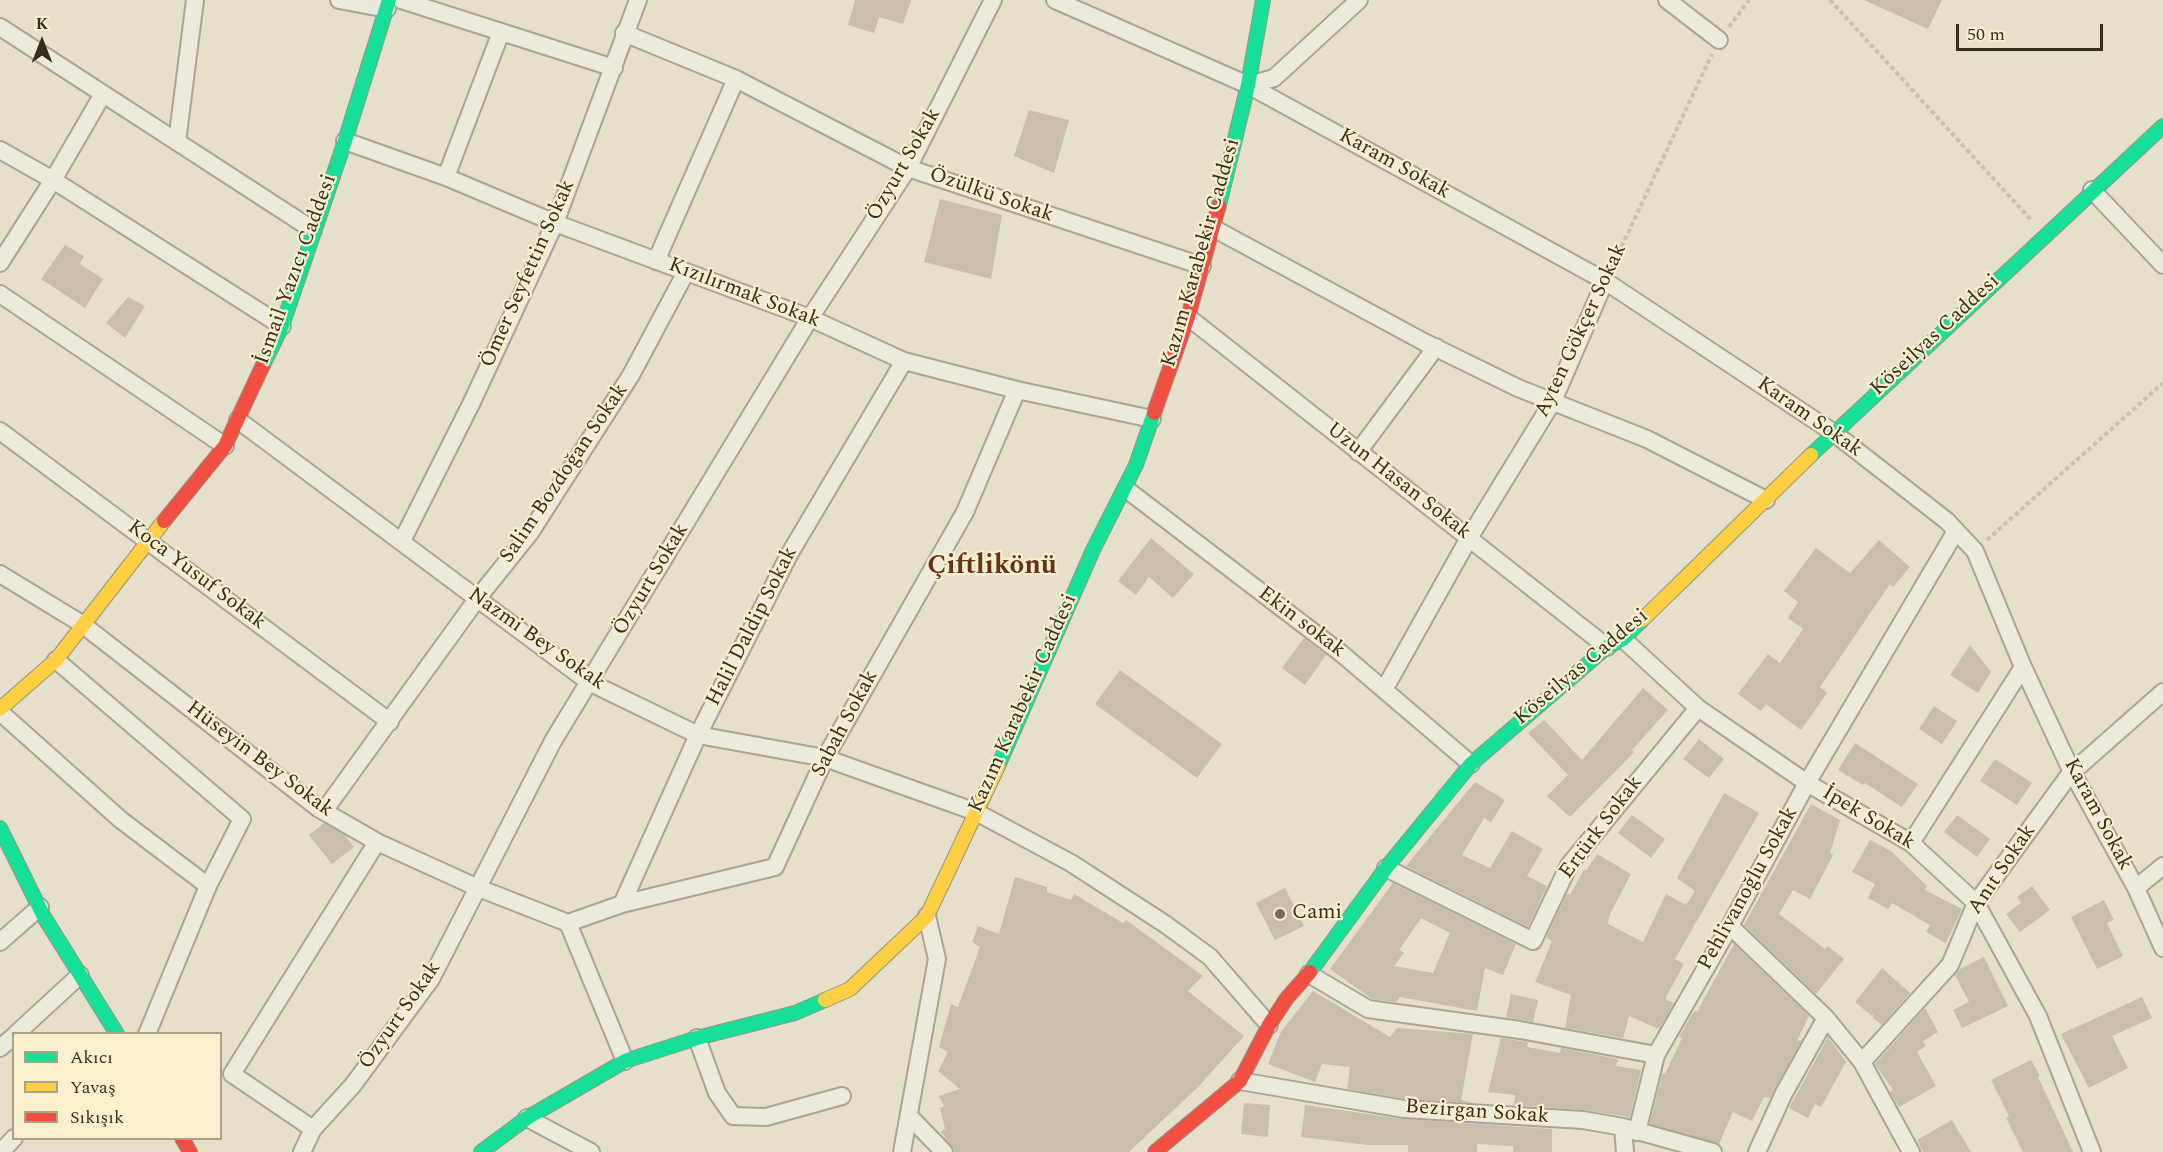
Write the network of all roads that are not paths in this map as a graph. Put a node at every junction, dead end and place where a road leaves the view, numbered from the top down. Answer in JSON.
{"nodes":[{"id":1,"x":195,"y":0,"type":"edge"},
{"id":2,"x":339,"y":0,"type":"edge"},
{"id":3,"x":401,"y":0,"type":"edge"},
{"id":4,"x":638,"y":0,"type":"edge"},
{"id":5,"x":993,"y":0,"type":"edge"},
{"id":6,"x":1055,"y":0,"type":"edge"},
{"id":7,"x":1263,"y":0,"type":"edge"},
{"id":8,"x":1359,"y":0,"type":"edge"},
{"id":9,"x":1667,"y":0,"type":"edge"},
{"id":10,"x":388,"y":4,"type":"edge"},
{"id":11,"x":0,"y":27,"type":"edge"},
{"id":12,"x":501,"y":32,"type":"junction"},
{"id":13,"x":624,"y":33,"type":"junction"},
{"id":14,"x":1719,"y":40,"type":"road end"},
{"id":15,"x":614,"y":69,"type":"junction"},
{"id":16,"x":736,"y":79,"type":"junction"},
{"id":17,"x":1248,"y":85,"type":"junction"},
{"id":18,"x":103,"y":94,"type":"junction"},
{"id":19,"x":2163,"y":126,"type":"edge"},
{"id":20,"x":345,"y":141,"type":"junction"},
{"id":21,"x":177,"y":142,"type":"junction"},
{"id":22,"x":0,"y":150,"type":"edge"},
{"id":23,"x":908,"y":168,"type":"junction"},
{"id":24,"x":446,"y":177,"type":"junction"},
{"id":25,"x":53,"y":180,"type":"junction"},
{"id":26,"x":2092,"y":190,"type":"junction"},
{"id":27,"x":555,"y":223,"type":"junction"},
{"id":28,"x":1213,"y":228,"type":"junction"},
{"id":29,"x":313,"y":230,"type":"junction"},
{"id":30,"x":656,"y":261,"type":"junction"},
{"id":31,"x":0,"y":264,"type":"edge"},
{"id":32,"x":2163,"y":265,"type":"edge"},
{"id":33,"x":1202,"y":266,"type":"junction"},
{"id":34,"x":686,"y":272,"type":"junction"},
{"id":35,"x":1605,"y":281,"type":"junction"},
{"id":36,"x":0,"y":294,"type":"edge"},
{"id":37,"x":1188,"y":317,"type":"junction"},
{"id":38,"x":810,"y":318,"type":"junction"},
{"id":39,"x":282,"y":326,"type":"junction"},
{"id":40,"x":1436,"y":347,"type":"junction"},
{"id":41,"x":904,"y":361,"type":"junction"},
{"id":42,"x":1017,"y":390,"type":"junction"},
{"id":43,"x":1553,"y":401,"type":"junction"},
{"id":44,"x":1152,"y":419,"type":"junction"},
{"id":45,"x":238,"y":420,"type":"junction"},
{"id":46,"x":0,"y":431,"type":"edge"},
{"id":47,"x":1834,"y":433,"type":"junction"},
{"id":48,"x":225,"y":446,"type":"junction"},
{"id":49,"x":1358,"y":452,"type":"junction"},
{"id":50,"x":1126,"y":489,"type":"junction"},
{"id":51,"x":1766,"y":500,"type":"junction"},
{"id":52,"x":1956,"y":531,"type":"junction"},
{"id":53,"x":1469,"y":538,"type":"junction"},
{"id":54,"x":148,"y":539,"type":"junction"},
{"id":55,"x":402,"y":541,"type":"junction"},
{"id":56,"x":0,"y":574,"type":"edge"},
{"id":57,"x":477,"y":599,"type":"junction"},
{"id":58,"x":82,"y":624,"type":"junction"},
{"id":59,"x":1623,"y":639,"type":"junction"},
{"id":60,"x":1606,"y":647,"type":"junction"},
{"id":61,"x":56,"y":660,"type":"junction"},
{"id":62,"x":2023,"y":667,"type":"junction"},
{"id":63,"x":589,"y":682,"type":"junction"},
{"id":64,"x":1385,"y":688,"type":"junction"},
{"id":65,"x":2163,"y":692,"type":"edge"},
{"id":66,"x":1698,"y":708,"type":"junction"},
{"id":67,"x":0,"y":711,"type":"edge"},
{"id":68,"x":390,"y":722,"type":"junction"},
{"id":69,"x":698,"y":735,"type":"junction"},
{"id":70,"x":825,"y":758,"type":"junction"},
{"id":71,"x":1471,"y":764,"type":"junction"},
{"id":72,"x":2072,"y":772,"type":"junction"},
{"id":73,"x":1807,"y":783,"type":"junction"},
{"id":74,"x":324,"y":811,"type":"junction"},
{"id":75,"x":976,"y":812,"type":"junction"},
{"id":76,"x":0,"y":828,"type":"edge"},
{"id":77,"x":377,"y":842,"type":"junction"},
{"id":78,"x":1911,"y":843,"type":"junction"},
{"id":79,"x":2163,"y":866,"type":"edge"},
{"id":80,"x":1386,"y":868,"type":"junction"},
{"id":81,"x":208,"y":886,"type":"junction"},
{"id":82,"x":476,"y":886,"type":"junction"},
{"id":83,"x":2136,"y":888,"type":"junction"},
{"id":84,"x":1976,"y":903,"type":"junction"},
{"id":85,"x":622,"y":904,"type":"junction"},
{"id":86,"x":40,"y":907,"type":"junction"},
{"id":87,"x":927,"y":916,"type":"junction"},
{"id":88,"x":568,"y":923,"type":"junction"},
{"id":89,"x":1731,"y":926,"type":"junction"},
{"id":90,"x":0,"y":942,"type":"edge"},
{"id":91,"x":2163,"y":948,"type":"edge"},
{"id":92,"x":1309,"y":974,"type":"junction"},
{"id":93,"x":80,"y":975,"type":"junction"},
{"id":94,"x":1826,"y":1017,"type":"junction"},
{"id":95,"x":1269,"y":1025,"type":"junction"},
{"id":96,"x":18,"y":1032,"type":"edge"},
{"id":97,"x":116,"y":1032,"type":"edge"},
{"id":98,"x":148,"y":1032,"type":"edge"},
{"id":99,"x":12,"y":1038,"type":"edge"},
{"id":100,"x":697,"y":1038,"type":"junction"},
{"id":101,"x":0,"y":1048,"type":"edge"},
{"id":102,"x":1656,"y":1055,"type":"junction"},
{"id":103,"x":626,"y":1060,"type":"junction"},
{"id":104,"x":1862,"y":1062,"type":"junction"},
{"id":105,"x":1240,"y":1081,"type":"junction"},
{"id":106,"x":842,"y":1096,"type":"dead end"},
{"id":107,"x":527,"y":1118,"type":"junction"},
{"id":108,"x":911,"y":1118,"type":"junction"},
{"id":109,"x":314,"y":1129,"type":"junction"},
{"id":110,"x":1630,"y":1129,"type":"junction"},
{"id":111,"x":1182,"y":1130,"type":"junction"},
{"id":112,"x":12,"y":1140,"type":"edge"},
{"id":113,"x":1,"y":1152,"type":"edge"},
{"id":114,"x":302,"y":1152,"type":"edge"},
{"id":115,"x":481,"y":1152,"type":"edge"},
{"id":116,"x":591,"y":1152,"type":"edge"},
{"id":117,"x":903,"y":1152,"type":"edge"},
{"id":118,"x":944,"y":1152,"type":"edge"},
{"id":119,"x":1155,"y":1152,"type":"edge"},
{"id":120,"x":1177,"y":1152,"type":"edge"},
{"id":121,"x":1625,"y":1152,"type":"edge"},
{"id":122,"x":1713,"y":1152,"type":"edge"},
{"id":123,"x":1757,"y":1152,"type":"edge"},
{"id":124,"x":1911,"y":1152,"type":"edge"},
{"id":125,"x":2092,"y":1152,"type":"edge"}],
"edges":[{"from":1,"to":21,"type":"street"},
{"from":2,"to":10,"type":"street"},
{"from":3,"to":12,"type":"street"},
{"from":4,"to":13,"type":"street","name":"Ömer Seyfettin Sokak"},
{"from":5,"to":23,"type":"street","name":"Özyurt Sokak"},
{"from":6,"to":17,"type":"street","name":"Karam Sokak"},
{"from":7,"to":17,"type":"street","name":"Kazım Karabekir Caddesi"},
{"from":8,"to":17,"type":"street"},
{"from":9,"to":14,"type":"street"},
{"from":10,"to":20,"type":"street","name":"İsmail Yazıcı Caddesi"},
{"from":11,"to":18,"type":"street"},
{"from":12,"to":15,"type":"street"},
{"from":12,"to":24,"type":"street"},
{"from":13,"to":15,"type":"street","name":"Ömer Seyfettin Sokak"},
{"from":13,"to":16,"type":"street","name":"Özülkü Sokak"},
{"from":15,"to":27,"type":"street","name":"Ömer Seyfettin Sokak"},
{"from":16,"to":23,"type":"street","name":"Özülkü Sokak"},
{"from":16,"to":30,"type":"street"},
{"from":17,"to":28,"type":"street","name":"Kazım Karabekir Caddesi"},
{"from":17,"to":35,"type":"street","name":"Karam Sokak"},
{"from":18,"to":21,"type":"street"},
{"from":18,"to":25,"type":"street"},
{"from":19,"to":26,"type":"street","name":"Köseilyas Caddesi"},
{"from":20,"to":24,"type":"street","name":"Kızılırmak Sokak"},
{"from":20,"to":29,"type":"street","name":"İsmail Yazıcı Caddesi"},
{"from":21,"to":29,"type":"street"},
{"from":22,"to":25,"type":"street"},
{"from":23,"to":33,"type":"street","name":"Özülkü Sokak"},
{"from":23,"to":38,"type":"street","name":"Özyurt Sokak"},
{"from":24,"to":27,"type":"street","name":"Kızılırmak Sokak"},
{"from":25,"to":31,"type":"street"},
{"from":25,"to":39,"type":"street"},
{"from":26,"to":32,"type":"street"},
{"from":26,"to":47,"type":"street","name":"Köseilyas Caddesi"},
{"from":27,"to":30,"type":"street","name":"Kızılırmak Sokak"},
{"from":27,"to":55,"type":"street","name":"Ömer Seyfettin Sokak"},
{"from":28,"to":33,"type":"street","name":"Kazım Karabekir Caddesi"},
{"from":28,"to":40,"type":"street"},
{"from":29,"to":39,"type":"street","name":"İsmail Yazıcı Caddesi"},
{"from":30,"to":34,"type":"street","name":"Kızılırmak Sokak"},
{"from":33,"to":37,"type":"street","name":"Kazım Karabekir Caddesi"},
{"from":34,"to":38,"type":"street","name":"Kızılırmak Sokak"},
{"from":34,"to":57,"type":"street","name":"Salim Bozdoğan Sokak"},
{"from":35,"to":43,"type":"street","name":"Ayten Gökçer Sokak"},
{"from":35,"to":47,"type":"street","name":"Karam Sokak"},
{"from":36,"to":48,"type":"street"},
{"from":37,"to":44,"type":"street","name":"Kazım Karabekir Caddesi"},
{"from":37,"to":49,"type":"street","name":"Uzun Hasan Sokak"},
{"from":38,"to":41,"type":"street","name":"Kızılırmak Sokak"},
{"from":38,"to":63,"type":"street","name":"Özyurt Sokak"},
{"from":39,"to":45,"type":"street","name":"İsmail Yazıcı Caddesi"},
{"from":40,"to":43,"type":"street"},
{"from":40,"to":49,"type":"street"},
{"from":41,"to":42,"type":"street","name":"Kızılırmak Sokak"},
{"from":41,"to":69,"type":"street","name":"Halil Daldip Sokak"},
{"from":42,"to":44,"type":"street","name":"Kızılırmak Sokak"},
{"from":42,"to":70,"type":"street","name":"Sabah Sokak"},
{"from":43,"to":51,"type":"street"},
{"from":43,"to":53,"type":"street","name":"Ayten Gökçer Sokak"},
{"from":44,"to":50,"type":"street","name":"Kazım Karabekir Caddesi"},
{"from":45,"to":48,"type":"street","name":"İsmail Yazıcı Caddesi"},
{"from":45,"to":55,"type":"street","name":"Nazmi Bey Sokak"},
{"from":46,"to":54,"type":"street","name":"Koca Yusuf Sokak"},
{"from":47,"to":51,"type":"street","name":"Köseilyas Caddesi"},
{"from":47,"to":52,"type":"street","name":"Karam Sokak"},
{"from":48,"to":54,"type":"street","name":"İsmail Yazıcı Caddesi"},
{"from":49,"to":53,"type":"street","name":"Uzun Hasan Sokak"},
{"from":50,"to":64,"type":"street","name":"Ekin sokak"},
{"from":50,"to":75,"type":"street","name":"Kazım Karabekir Caddesi"},
{"from":51,"to":59,"type":"street","name":"Köseilyas Caddesi"},
{"from":52,"to":62,"type":"street","name":"Karam Sokak"},
{"from":52,"to":73,"type":"street","name":"Pehlivanoğlu Sokak"},
{"from":53,"to":60,"type":"street","name":"Uzun Hasan Sokak"},
{"from":53,"to":64,"type":"street","name":"Ayten Gökçer Sokak"},
{"from":54,"to":58,"type":"street","name":"İsmail Yazıcı Caddesi"},
{"from":54,"to":68,"type":"street","name":"Koca Yusuf Sokak"},
{"from":55,"to":57,"type":"street","name":"Nazmi Bey Sokak"},
{"from":56,"to":58,"type":"street","name":"Hüseyin Bey Sokak"},
{"from":57,"to":63,"type":"street","name":"Nazmi Bey Sokak"},
{"from":57,"to":68,"type":"street","name":"Salim Bozdoğan Sokak"},
{"from":58,"to":61,"type":"street","name":"İsmail Yazıcı Caddesi"},
{"from":58,"to":74,"type":"street","name":"Hüseyin Bey Sokak"},
{"from":59,"to":60,"type":"street","name":"Köseilyas Caddesi"},
{"from":59,"to":66,"type":"street","name":"İpek Sokak"},
{"from":60,"to":71,"type":"street","name":"Köseilyas Caddesi"},
{"from":61,"to":67,"type":"street","name":"İsmail Yazıcı Caddesi"},
{"from":61,"to":81,"type":"street"},
{"from":62,"to":72,"type":"street","name":"Karam Sokak"},
{"from":62,"to":78,"type":"street"},
{"from":63,"to":69,"type":"street","name":"Nazmi Bey Sokak"},
{"from":63,"to":82,"type":"street","name":"Özyurt Sokak"},
{"from":64,"to":71,"type":"street","name":"Ekin sokak"},
{"from":65,"to":72,"type":"street","name":"Anıt Sokak"},
{"from":66,"to":73,"type":"street","name":"İpek Sokak"},
{"from":66,"to":80,"type":"street","name":"Ertürk Sokak"},
{"from":67,"to":81,"type":"street"},
{"from":68,"to":74,"type":"street","name":"Salim Bozdoğan Sokak"},
{"from":69,"to":70,"type":"street","name":"Nazmi Bey Sokak"},
{"from":69,"to":85,"type":"street","name":"Halil Daldip Sokak"},
{"from":70,"to":75,"type":"street","name":"Nazmi Bey Sokak"},
{"from":70,"to":85,"type":"street","name":"Sabah Sokak"},
{"from":71,"to":80,"type":"street","name":"Köseilyas Caddesi"},
{"from":72,"to":83,"type":"street","name":"Karam Sokak"},
{"from":72,"to":84,"type":"street","name":"Anıt Sokak"},
{"from":73,"to":78,"type":"street","name":"İpek Sokak"},
{"from":73,"to":89,"type":"street","name":"Pehlivanoğlu Sokak"},
{"from":74,"to":77,"type":"street","name":"Hüseyin Bey Sokak"},
{"from":75,"to":87,"type":"street","name":"Kazım Karabekir Caddesi"},
{"from":75,"to":95,"type":"street","name":"Nazmi Bey Sokak"},
{"from":76,"to":86,"type":"street"},
{"from":77,"to":82,"type":"street","name":"Hüseyin Bey Sokak"},
{"from":77,"to":109,"type":"street"},
{"from":78,"to":84,"type":"street","name":"İpek Sokak"},
{"from":79,"to":83,"type":"street"},
{"from":80,"to":92,"type":"street","name":"Köseilyas Caddesi"},
{"from":81,"to":98,"type":"street"},
{"from":82,"to":88,"type":"street","name":"Hüseyin Bey Sokak"},
{"from":82,"to":109,"type":"street","name":"Özyurt Sokak"},
{"from":83,"to":91,"type":"street","name":"Karam Sokak"},
{"from":84,"to":104,"type":"street","name":"Anıt Sokak"},
{"from":84,"to":125,"type":"street","name":"İpek Sokak"},
{"from":85,"to":88,"type":"street","name":"Sabah Sokak"},
{"from":86,"to":90,"type":"street"},
{"from":86,"to":93,"type":"street"},
{"from":87,"to":100,"type":"street","name":"Kazım Karabekir Caddesi"},
{"from":87,"to":108,"type":"street"},
{"from":88,"to":103,"type":"street"},
{"from":89,"to":94,"type":"street"},
{"from":89,"to":102,"type":"street","name":"Pehlivanoğlu Sokak"},
{"from":92,"to":95,"type":"street","name":"Köseilyas Caddesi"},
{"from":92,"to":102,"type":"street"},
{"from":93,"to":96,"type":"street"},
{"from":93,"to":97,"type":"street"},
{"from":94,"to":104,"type":"street"},
{"from":94,"to":123,"type":"street"},
{"from":95,"to":105,"type":"street","name":"Köseilyas Caddesi"},
{"from":99,"to":101,"type":"street"},
{"from":100,"to":103,"type":"street","name":"Kazım Karabekir Caddesi"},
{"from":100,"to":106,"type":"street"},
{"from":102,"to":110,"type":"street","name":"Pehlivanoğlu Sokak"},
{"from":103,"to":107,"type":"street","name":"Kazım Karabekir Caddesi"},
{"from":104,"to":124,"type":"street"},
{"from":105,"to":110,"type":"street","name":"Bezirgan Sokak"},
{"from":105,"to":111,"type":"street","name":"Köseilyas Caddesi"},
{"from":107,"to":115,"type":"street","name":"Kazım Karabekir Caddesi"},
{"from":107,"to":116,"type":"street"},
{"from":108,"to":117,"type":"street"},
{"from":108,"to":118,"type":"street"},
{"from":109,"to":114,"type":"street","name":"Özyurt Sokak"},
{"from":110,"to":121,"type":"street","name":"Pehlivanoğlu Sokak"},
{"from":110,"to":122,"type":"street","name":"Bezirgan Sokak"},
{"from":111,"to":119,"type":"street","name":"Köseilyas Caddesi"},
{"from":111,"to":120,"type":"street"},
{"from":112,"to":113,"type":"street"}]}
